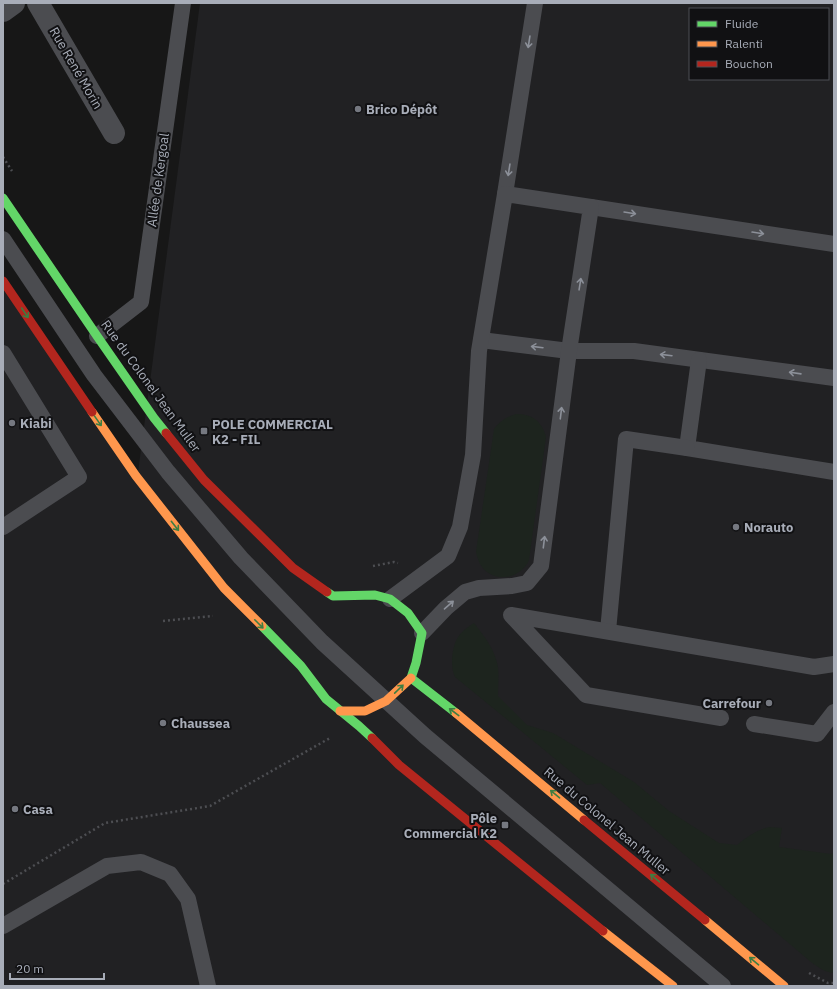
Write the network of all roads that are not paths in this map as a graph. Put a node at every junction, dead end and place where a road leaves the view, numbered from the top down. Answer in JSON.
{"nodes":[{"id":1,"x":14,"y":3,"type":"edge"},
{"id":2,"x":38,"y":3,"type":"edge"},
{"id":3,"x":183,"y":3,"type":"edge"},
{"id":4,"x":535,"y":3,"type":"edge"},
{"id":5,"x":3,"y":10,"type":"edge"},
{"id":6,"x":114,"y":134,"type":"dead end"},
{"id":7,"x":505,"y":194,"type":"junction"},
{"id":8,"x":3,"y":198,"type":"edge"},
{"id":9,"x":591,"y":207,"type":"junction"},
{"id":10,"x":3,"y":239,"type":"edge"},
{"id":11,"x":834,"y":244,"type":"edge"},
{"id":12,"x":3,"y":281,"type":"edge"},
{"id":13,"x":97,"y":336,"type":"junction"},
{"id":14,"x":481,"y":340,"type":"junction"},
{"id":15,"x":569,"y":351,"type":"junction"},
{"id":16,"x":3,"y":353,"type":"edge"},
{"id":17,"x":699,"y":360,"type":"junction"},
{"id":18,"x":834,"y":378,"type":"edge"},
{"id":19,"x":687,"y":448,"type":"junction"},
{"id":20,"x":834,"y":472,"type":"edge"},
{"id":21,"x":3,"y":527,"type":"edge"},
{"id":22,"x":390,"y":599,"type":"junction"},
{"id":23,"x":608,"y":631,"type":"junction"},
{"id":24,"x":422,"y":633,"type":"junction"},
{"id":25,"x":834,"y":664,"type":"edge"},
{"id":26,"x":410,"y":678,"type":"junction"},
{"id":27,"x":386,"y":701,"type":"junction"},
{"id":28,"x":340,"y":711,"type":"junction"},
{"id":29,"x":834,"y":712,"type":"edge"},
{"id":30,"x":721,"y":718,"type":"dead end"},
{"id":31,"x":754,"y":724,"type":"dead end"},
{"id":32,"x":3,"y":926,"type":"edge"},
{"id":33,"x":208,"y":986,"type":"edge"},
{"id":34,"x":673,"y":986,"type":"edge"},
{"id":35,"x":723,"y":986,"type":"edge"},
{"id":36,"x":784,"y":986,"type":"edge"}],
"edges":[{"from":1,"to":5,"type":"street"},
{"from":2,"to":6,"type":"street","name":"Rue René Morin"},
{"from":3,"to":13,"type":"lane","name":"Allée de Kergoal"},
{"from":4,"to":7,"type":"lane","one_way":true},
{"from":7,"to":9,"type":"lane"},
{"from":7,"to":14,"type":"lane"},
{"from":8,"to":13,"type":"main road","name":"Rue du Colonel Jean Muller"},
{"from":9,"to":11,"type":"lane","one_way":true},
{"from":15,"to":9,"type":"lane","one_way":true},
{"from":10,"to":27,"type":"lane"},
{"from":12,"to":28,"type":"main road","one_way":true},
{"from":13,"to":22,"type":"main road","name":"Rue du Colonel Jean Muller"},
{"from":15,"to":14,"type":"lane","one_way":true},
{"from":14,"to":22,"type":"lane"},
{"from":17,"to":15,"type":"lane","one_way":true},
{"from":24,"to":15,"type":"lane","one_way":true},
{"from":16,"to":21,"type":"lane"},
{"from":18,"to":17,"type":"lane","one_way":true},
{"from":17,"to":19,"type":"lane"},
{"from":19,"to":20,"type":"lane"},
{"from":19,"to":23,"type":"lane"},
{"from":22,"to":24,"type":"main road","name":"Rue du Colonel Jean Muller"},
{"from":23,"to":25,"type":"lane"},
{"from":23,"to":30,"type":"lane"},
{"from":24,"to":26,"type":"main road"},
{"from":27,"to":26,"type":"main road","one_way":true},
{"from":36,"to":26,"type":"main road","name":"Rue du Colonel Jean Muller","one_way":true},
{"from":27,"to":28,"type":"main road"},
{"from":27,"to":35,"type":"lane"},
{"from":28,"to":34,"type":"main road"},
{"from":29,"to":31,"type":"lane"},
{"from":32,"to":33,"type":"lane"}]}
